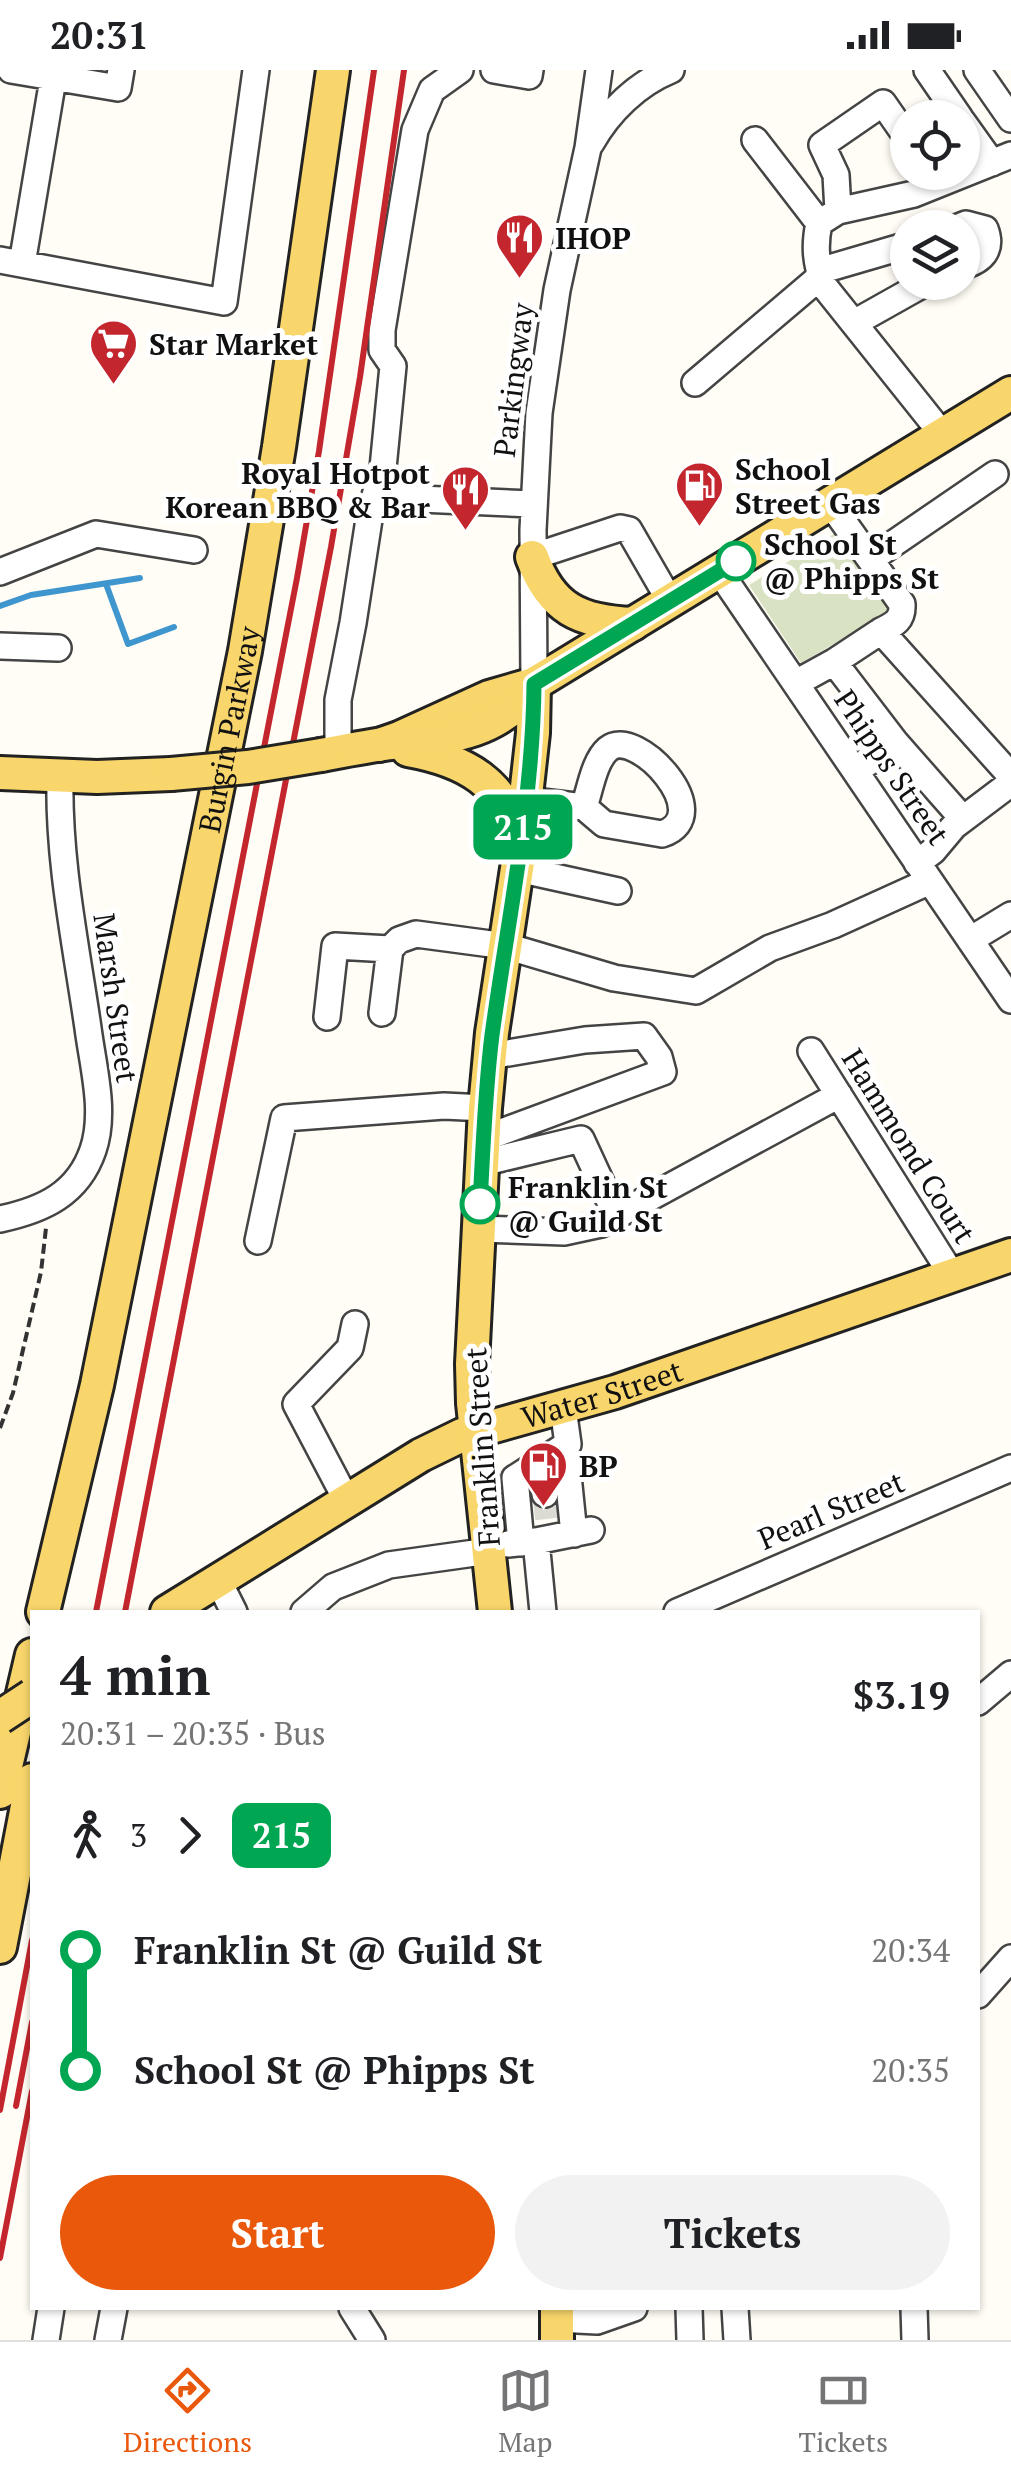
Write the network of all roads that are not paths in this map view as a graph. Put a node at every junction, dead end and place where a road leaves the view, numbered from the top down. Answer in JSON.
{"nodes":[{"id":1,"x":12,"y":70,"type":"edge"},
{"id":2,"x":121,"y":70,"type":"edge"},
{"id":3,"x":256,"y":70,"type":"edge"},
{"id":4,"x":333,"y":70,"type":"edge"},
{"id":5,"x":460,"y":70,"type":"edge"},
{"id":6,"x":494,"y":70,"type":"edge"},
{"id":7,"x":530,"y":70,"type":"edge"},
{"id":8,"x":599,"y":70,"type":"edge"},
{"id":9,"x":671,"y":70,"type":"edge"},
{"id":10,"x":927,"y":70,"type":"edge"},
{"id":11,"x":978,"y":70,"type":"edge"},
{"id":12,"x":53,"y":73,"type":"edge"},
{"id":13,"x":948,"y":100,"type":"edge"},
{"id":14,"x":890,"y":112,"type":"edge"},
{"id":15,"x":1011,"y":118,"type":"edge"},
{"id":16,"x":980,"y":138,"type":"edge"},
{"id":17,"x":755,"y":140,"type":"dead end"},
{"id":18,"x":588,"y":148,"type":"junction"},
{"id":19,"x":1001,"y":159,"type":"edge"},
{"id":20,"x":919,"y":190,"type":"edge"},
{"id":21,"x":828,"y":217,"type":"junction"},
{"id":22,"x":980,"y":228,"type":"edge"},
{"id":23,"x":890,"y":251,"type":"edge"},
{"id":24,"x":980,"y":259,"type":"edge"},
{"id":25,"x":11,"y":262,"type":"edge"},
{"id":26,"x":820,"y":274,"type":"junction"},
{"id":27,"x":896,"y":300,"type":"edge"},
{"id":28,"x":854,"y":324,"type":"junction"},
{"id":29,"x":695,"y":383,"type":"dead end"},
{"id":30,"x":1009,"y":400,"type":"edge"},
{"id":31,"x":943,"y":435,"type":"junction"},
{"id":32,"x":995,"y":474,"type":"dead end"},
{"id":33,"x":375,"y":496,"type":"junction"},
{"id":34,"x":830,"y":503,"type":"junction"},
{"id":35,"x":533,"y":504,"type":"junction"},
{"id":36,"x":194,"y":550,"type":"dead end"},
{"id":37,"x":532,"y":557,"type":"junction"},
{"id":38,"x":871,"y":559,"type":"junction"},
{"id":39,"x":719,"y":571,"type":"junction"},
{"id":40,"x":0,"y":572,"type":"edge"},
{"id":41,"x":670,"y":601,"type":"junction"},
{"id":42,"x":633,"y":624,"type":"junction"},
{"id":43,"x":881,"y":630,"type":"junction"},
{"id":44,"x":0,"y":646,"type":"edge"},
{"id":45,"x":58,"y":648,"type":"dead end"},
{"id":46,"x":834,"y":662,"type":"junction"},
{"id":47,"x":796,"y":683,"type":"junction"},
{"id":48,"x":534,"y":684,"type":"junction"},
{"id":49,"x":896,"y":743,"type":"junction"},
{"id":50,"x":379,"y":745,"type":"junction"},
{"id":51,"x":330,"y":754,"type":"junction"},
{"id":52,"x":856,"y":772,"type":"junction"},
{"id":53,"x":0,"y":773,"type":"edge"},
{"id":54,"x":60,"y":776,"type":"junction"},
{"id":55,"x":1011,"y":779,"type":"edge"},
{"id":56,"x":525,"y":800,"type":"junction"},
{"id":57,"x":584,"y":807,"type":"dead end"},
{"id":58,"x":963,"y":819,"type":"junction"},
{"id":59,"x":519,"y":859,"type":"junction"},
{"id":60,"x":924,"y":872,"type":"junction"},
{"id":61,"x":618,"y":891,"type":"dead end"},
{"id":62,"x":1011,"y":915,"type":"edge"},
{"id":63,"x":970,"y":940,"type":"junction"},
{"id":64,"x":506,"y":946,"type":"junction"},
{"id":65,"x":390,"y":949,"type":"junction"},
{"id":66,"x":1011,"y":1000,"type":"edge"},
{"id":67,"x":382,"y":1014,"type":"dead end"},
{"id":68,"x":327,"y":1018,"type":"dead end"},
{"id":69,"x":811,"y":1051,"type":"dead end"},
{"id":70,"x":490,"y":1056,"type":"junction"},
{"id":71,"x":839,"y":1094,"type":"junction"},
{"id":72,"x":484,"y":1136,"type":"junction"},
{"id":73,"x":617,"y":1217,"type":"junction"},
{"id":74,"x":0,"y":1219,"type":"edge"},
{"id":75,"x":479,"y":1230,"type":"junction"},
{"id":76,"x":258,"y":1241,"type":"dead end"},
{"id":77,"x":1011,"y":1255,"type":"edge"},
{"id":78,"x":952,"y":1275,"type":"junction"},
{"id":79,"x":354,"y":1324,"type":"dead end"},
{"id":80,"x":97,"y":1385,"type":"junction"},
{"id":81,"x":563,"y":1408,"type":"junction"},
{"id":82,"x":476,"y":1431,"type":"junction"},
{"id":83,"x":565,"y":1446,"type":"junction"},
{"id":84,"x":541,"y":1461,"type":"junction"},
{"id":85,"x":1011,"y":1468,"type":"edge"},
{"id":86,"x":545,"y":1494,"type":"tunnel mouth"},
{"id":87,"x":347,"y":1501,"type":"junction"},
{"id":88,"x":537,"y":1539,"type":"junction"},
{"id":89,"x":218,"y":1580,"type":"junction"},
{"id":90,"x":542,"y":1606,"type":"edge"},
{"id":91,"x":321,"y":1607,"type":"edge"},
{"id":92,"x":495,"y":1608,"type":"edge"},
{"id":93,"x":43,"y":1610,"type":"edge"},
{"id":94,"x":61,"y":1610,"type":"edge"},
{"id":95,"x":171,"y":1610,"type":"edge"},
{"id":96,"x":233,"y":1610,"type":"edge"},
{"id":97,"x":683,"y":1610,"type":"edge"},
{"id":98,"x":30,"y":1664,"type":"edge"},
{"id":99,"x":1011,"y":1674,"type":"edge"},
{"id":100,"x":30,"y":1697,"type":"edge"},
{"id":101,"x":980,"y":1700,"type":"edge"},
{"id":102,"x":0,"y":1716,"type":"edge"},
{"id":103,"x":30,"y":1790,"type":"edge"},
{"id":104,"x":0,"y":1792,"type":"edge"},
{"id":105,"x":0,"y":1947,"type":"edge"},
{"id":106,"x":1011,"y":1958,"type":"edge"},
{"id":107,"x":980,"y":1993,"type":"edge"},
{"id":108,"x":51,"y":2310,"type":"edge"},
{"id":109,"x":114,"y":2310,"type":"edge"},
{"id":110,"x":353,"y":2310,"type":"edge"},
{"id":111,"x":689,"y":2310,"type":"edge"},
{"id":112,"x":734,"y":2310,"type":"edge"},
{"id":113,"x":914,"y":2310,"type":"edge"},
{"id":114,"x":624,"y":2312,"type":"edge"},
{"id":115,"x":557,"y":2322,"type":"edge"},
{"id":116,"x":46,"y":2340,"type":"edge"},
{"id":117,"x":108,"y":2340,"type":"edge"},
{"id":118,"x":372,"y":2340,"type":"edge"},
{"id":119,"x":690,"y":2340,"type":"edge"},
{"id":120,"x":736,"y":2340,"type":"edge"},
{"id":121,"x":915,"y":2340,"type":"edge"}],
"edges":[{"from":1,"to":12,"type":"street"},
{"from":2,"to":12,"type":"street"},
{"from":3,"to":25,"type":"street"},
{"from":4,"to":80,"type":"main road","name":"Burgin Parkway"},
{"from":5,"to":33,"type":"street"},
{"from":6,"to":7,"type":"street"},
{"from":8,"to":18,"type":"street","name":"Parkingway"},
{"from":9,"to":18,"type":"street","name":"Parkingway"},
{"from":10,"to":13,"type":"street"},
{"from":11,"to":15,"type":"street"},
{"from":12,"to":25,"type":"street"},
{"from":14,"to":21,"type":"street"},
{"from":16,"to":19,"type":"street"},
{"from":17,"to":21,"type":"street"},
{"from":18,"to":35,"type":"street","name":"Parkingway"},
{"from":20,"to":21,"type":"street"},
{"from":21,"to":26,"type":"street"},
{"from":22,"to":24,"type":"street"},
{"from":23,"to":26,"type":"street"},
{"from":26,"to":28,"type":"street"},
{"from":26,"to":29,"type":"street"},
{"from":27,"to":28,"type":"street"},
{"from":28,"to":31,"type":"street"},
{"from":30,"to":31,"type":"main road"},
{"from":31,"to":34,"type":"main road"},
{"from":32,"to":38,"type":"street"},
{"from":33,"to":35,"type":"street"},
{"from":33,"to":51,"type":"street"},
{"from":34,"to":38,"type":"street"},
{"from":34,"to":39,"type":"main road"},
{"from":35,"to":37,"type":"street","name":"Parkingway"},
{"from":36,"to":40,"type":"street"},
{"from":37,"to":41,"type":"street"},
{"from":37,"to":42,"type":"main road"},
{"from":37,"to":48,"type":"street","name":"Parkingway"},
{"from":38,"to":43,"type":"street"},
{"from":39,"to":41,"type":"main road"},
{"from":39,"to":47,"type":"street","name":"Phipps Street"},
{"from":41,"to":42,"type":"main road"},
{"from":42,"to":48,"type":"main road"},
{"from":43,"to":46,"type":"street"},
{"from":43,"to":55,"type":"street"},
{"from":44,"to":45,"type":"street"},
{"from":46,"to":47,"type":"street"},
{"from":46,"to":49,"type":"street"},
{"from":47,"to":52,"type":"street","name":"Phipps Street"},
{"from":48,"to":50,"type":"main road"},
{"from":48,"to":56,"type":"main road","name":"Franklin Street"},
{"from":49,"to":52,"type":"street"},
{"from":49,"to":58,"type":"street"},
{"from":50,"to":51,"type":"main road"},
{"from":50,"to":59,"type":"main road"},
{"from":51,"to":54,"type":"main road","bridge":true},
{"from":52,"to":60,"type":"street","name":"Phipps Street"},
{"from":53,"to":54,"type":"main road"},
{"from":54,"to":74,"type":"street","name":"Marsh Street"},
{"from":55,"to":58,"type":"street"},
{"from":56,"to":57,"type":"street"},
{"from":56,"to":59,"type":"main road","name":"Franklin Street"},
{"from":58,"to":60,"type":"street"},
{"from":59,"to":61,"type":"street"},
{"from":59,"to":64,"type":"main road","name":"Franklin Street"},
{"from":60,"to":63,"type":"street","name":"Phipps Street"},
{"from":60,"to":64,"type":"street"},
{"from":62,"to":63,"type":"street"},
{"from":63,"to":66,"type":"street","name":"Phipps Street"},
{"from":64,"to":65,"type":"street"},
{"from":64,"to":70,"type":"main road","name":"Franklin Street"},
{"from":65,"to":67,"type":"street"},
{"from":65,"to":68,"type":"street"},
{"from":69,"to":71,"type":"street","name":"Hammond Court"},
{"from":70,"to":72,"type":"main road","name":"Franklin Street"},
{"from":70,"to":72,"type":"street"},
{"from":71,"to":73,"type":"street"},
{"from":71,"to":78,"type":"street","name":"Hammond Court"},
{"from":72,"to":73,"type":"street"},
{"from":72,"to":75,"type":"main road","name":"Franklin Street"},
{"from":72,"to":76,"type":"street"},
{"from":73,"to":75,"type":"street"},
{"from":75,"to":82,"type":"main road","name":"Franklin Street"},
{"from":77,"to":78,"type":"main road","name":"Water Street"},
{"from":78,"to":81,"type":"main road","name":"Water Street"},
{"from":79,"to":87,"type":"street"},
{"from":80,"to":93,"type":"main road","name":"Burgin Parkway"},
{"from":80,"to":94,"type":"main road","name":"Burgin Parkway"},
{"from":81,"to":82,"type":"main road","name":"Water Street"},
{"from":81,"to":83,"type":"street"},
{"from":82,"to":87,"type":"main road","name":"Water Street"},
{"from":82,"to":88,"type":"main road","name":"Franklin Street"},
{"from":83,"to":84,"type":"street"},
{"from":83,"to":88,"type":"street"},
{"from":84,"to":86,"type":"street"},
{"from":84,"to":88,"type":"street"},
{"from":85,"to":97,"type":"street","name":"Pearl Street"},
{"from":87,"to":89,"type":"main road","name":"Water Street"},
{"from":88,"to":90,"type":"street"},
{"from":88,"to":91,"type":"street"},
{"from":88,"to":92,"type":"main road","name":"Franklin Street"},
{"from":89,"to":95,"type":"main road","name":"Water Street"},
{"from":89,"to":96,"type":"street"},
{"from":90,"to":92,"type":"street"},
{"from":98,"to":104,"type":"main road"},
{"from":99,"to":101,"type":"street"},
{"from":100,"to":102,"type":"main road","bridge":true},
{"from":103,"to":105,"type":"main road"},
{"from":106,"to":107,"type":"street"},
{"from":108,"to":116,"type":"street"},
{"from":109,"to":117,"type":"street"},
{"from":110,"to":118,"type":"street"},
{"from":111,"to":119,"type":"street"},
{"from":112,"to":120,"type":"street"},
{"from":113,"to":121,"type":"street"},
{"from":114,"to":115,"type":"street"}]}
